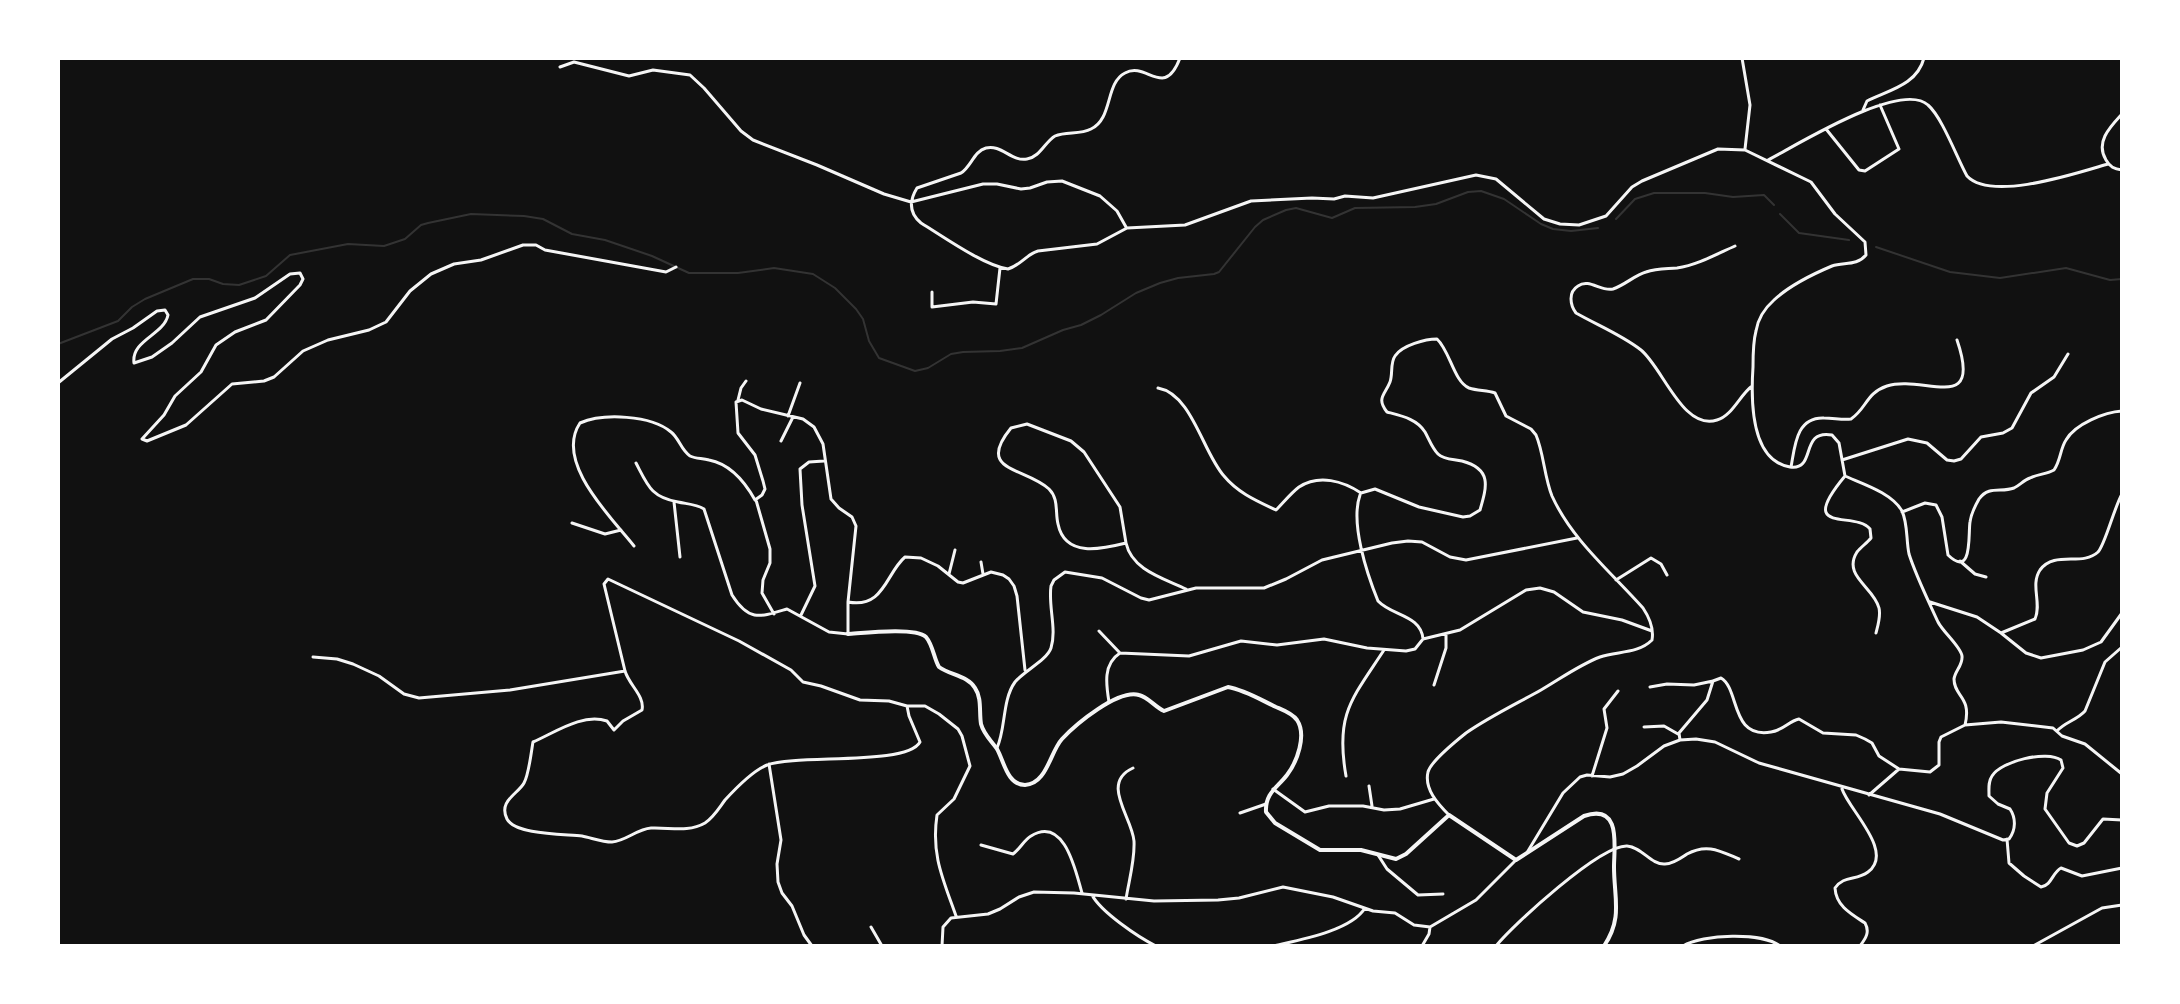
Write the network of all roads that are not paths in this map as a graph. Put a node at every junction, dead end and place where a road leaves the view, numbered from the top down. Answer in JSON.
{"nodes":[{"id":1,"x":1180,"y":58,"type":"edge"},
{"id":2,"x":1742,"y":58,"type":"edge"},
{"id":3,"x":1924,"y":58,"type":"edge"},
{"id":4,"x":560,"y":67,"type":"dead end"},
{"id":5,"x":1880,"y":105,"type":"junction"},
{"id":6,"x":1863,"y":110,"type":"junction"},
{"id":7,"x":2122,"y":114,"type":"edge"},
{"id":8,"x":1826,"y":129,"type":"junction"},
{"id":9,"x":1745,"y":150,"type":"junction"},
{"id":10,"x":1768,"y":160,"type":"junction"},
{"id":11,"x":2108,"y":164,"type":"junction"},
{"id":12,"x":2122,"y":170,"type":"edge"},
{"id":13,"x":911,"y":202,"type":"junction"},
{"id":14,"x":1127,"y":228,"type":"junction"},
{"id":15,"x":1735,"y":246,"type":"dead end"},
{"id":16,"x":676,"y":267,"type":"dead end"},
{"id":17,"x":1000,"y":268,"type":"junction"},
{"id":18,"x":932,"y":292,"type":"dead end"},
{"id":19,"x":1957,"y":340,"type":"dead end"},
{"id":20,"x":2068,"y":354,"type":"dead end"},
{"id":21,"x":746,"y":381,"type":"dead end"},
{"id":22,"x":58,"y":383,"type":"edge"},
{"id":23,"x":800,"y":383,"type":"dead end"},
{"id":24,"x":1752,"y":386,"type":"junction"},
{"id":25,"x":1158,"y":388,"type":"dead end"},
{"id":26,"x":738,"y":400,"type":"junction"},
{"id":27,"x":2122,"y":411,"type":"edge"},
{"id":28,"x":791,"y":417,"type":"junction"},
{"id":29,"x":781,"y":441,"type":"dead end"},
{"id":30,"x":1841,"y":460,"type":"junction"},
{"id":31,"x":824,"y":461,"type":"junction"},
{"id":32,"x":636,"y":463,"type":"dead end"},
{"id":33,"x":1791,"y":467,"type":"junction"},
{"id":34,"x":1845,"y":476,"type":"junction"},
{"id":35,"x":1361,"y":493,"type":"junction"},
{"id":36,"x":2122,"y":494,"type":"edge"},
{"id":37,"x":755,"y":500,"type":"junction"},
{"id":38,"x":674,"y":502,"type":"junction"},
{"id":39,"x":1902,"y":512,"type":"junction"},
{"id":40,"x":572,"y":523,"type":"dead end"},
{"id":41,"x":621,"y":530,"type":"junction"},
{"id":42,"x":1577,"y":538,"type":"junction"},
{"id":43,"x":1126,"y":543,"type":"junction"},
{"id":44,"x":634,"y":546,"type":"dead end"},
{"id":45,"x":955,"y":550,"type":"dead end"},
{"id":46,"x":1361,"y":550,"type":"junction"},
{"id":47,"x":680,"y":557,"type":"dead end"},
{"id":48,"x":1960,"y":561,"type":"junction"},
{"id":49,"x":981,"y":562,"type":"dead end"},
{"id":50,"x":983,"y":574,"type":"junction"},
{"id":51,"x":1667,"y":575,"type":"dead end"},
{"id":52,"x":949,"y":576,"type":"junction"},
{"id":53,"x":1986,"y":577,"type":"dead end"},
{"id":54,"x":1616,"y":580,"type":"junction"},
{"id":55,"x":1186,"y":589,"type":"junction"},
{"id":56,"x":848,"y":602,"type":"junction"},
{"id":57,"x":1930,"y":602,"type":"junction"},
{"id":58,"x":2122,"y":613,"type":"edge"},
{"id":59,"x":774,"y":614,"type":"junction"},
{"id":60,"x":801,"y":615,"type":"junction"},
{"id":61,"x":1099,"y":631,"type":"dead end"},
{"id":62,"x":1652,"y":631,"type":"junction"},
{"id":63,"x":1876,"y":633,"type":"dead end"},
{"id":64,"x":2001,"y":633,"type":"junction"},
{"id":65,"x":848,"y":634,"type":"junction"},
{"id":66,"x":1446,"y":634,"type":"junction"},
{"id":67,"x":1423,"y":639,"type":"junction"},
{"id":68,"x":2122,"y":647,"type":"edge"},
{"id":69,"x":1384,"y":650,"type":"junction"},
{"id":70,"x":1120,"y":653,"type":"junction"},
{"id":71,"x":313,"y":657,"type":"dead end"},
{"id":72,"x":625,"y":671,"type":"junction"},
{"id":73,"x":1025,"y":671,"type":"junction"},
{"id":74,"x":1713,"y":681,"type":"junction"},
{"id":75,"x":1434,"y":685,"type":"dead end"},
{"id":76,"x":1650,"y":687,"type":"dead end"},
{"id":77,"x":1618,"y":691,"type":"dead end"},
{"id":78,"x":1109,"y":702,"type":"junction"},
{"id":79,"x":907,"y":706,"type":"junction"},
{"id":80,"x":1965,"y":725,"type":"junction"},
{"id":81,"x":1644,"y":727,"type":"dead end"},
{"id":82,"x":2057,"y":731,"type":"junction"},
{"id":83,"x":1680,"y":737,"type":"junction"},
{"id":84,"x":996,"y":748,"type":"junction"},
{"id":85,"x":769,"y":764,"type":"junction"},
{"id":86,"x":1133,"y":768,"type":"dead end"},
{"id":87,"x":1899,"y":769,"type":"junction"},
{"id":88,"x":2122,"y":774,"type":"edge"},
{"id":89,"x":1346,"y":776,"type":"dead end"},
{"id":90,"x":1592,"y":776,"type":"junction"},
{"id":91,"x":1369,"y":786,"type":"dead end"},
{"id":92,"x":1841,"y":787,"type":"junction"},
{"id":93,"x":1273,"y":789,"type":"junction"},
{"id":94,"x":1869,"y":795,"type":"junction"},
{"id":95,"x":1434,"y":799,"type":"junction"},
{"id":96,"x":1266,"y":804,"type":"junction"},
{"id":97,"x":1373,"y":807,"type":"junction"},
{"id":98,"x":1240,"y":813,"type":"dead end"},
{"id":99,"x":1449,"y":815,"type":"junction"},
{"id":100,"x":2122,"y":820,"type":"edge"},
{"id":101,"x":2007,"y":839,"type":"junction"},
{"id":102,"x":981,"y":845,"type":"dead end"},
{"id":103,"x":1615,"y":847,"type":"junction"},
{"id":104,"x":1526,"y":853,"type":"junction"},
{"id":105,"x":1378,"y":855,"type":"junction"},
{"id":106,"x":1739,"y":859,"type":"dead end"},
{"id":107,"x":1516,"y":860,"type":"junction"},
{"id":108,"x":2122,"y":868,"type":"edge"},
{"id":109,"x":1082,"y":893,"type":"junction"},
{"id":110,"x":1443,"y":894,"type":"dead end"},
{"id":111,"x":1092,"y":895,"type":"junction"},
{"id":112,"x":1126,"y":899,"type":"junction"},
{"id":113,"x":2122,"y":905,"type":"edge"},
{"id":114,"x":1365,"y":908,"type":"junction"},
{"id":115,"x":956,"y":916,"type":"junction"},
{"id":116,"x":871,"y":927,"type":"dead end"},
{"id":117,"x":1430,"y":927,"type":"junction"},
{"id":118,"x":1153,"y":945,"type":"edge"},
{"id":119,"x":1606,"y":945,"type":"edge"},
{"id":120,"x":322,"y":946,"type":"edge"},
{"id":121,"x":344,"y":946,"type":"edge"},
{"id":122,"x":812,"y":946,"type":"edge"},
{"id":123,"x":882,"y":946,"type":"edge"},
{"id":124,"x":942,"y":946,"type":"edge"},
{"id":125,"x":1084,"y":946,"type":"edge"},
{"id":126,"x":1097,"y":946,"type":"edge"},
{"id":127,"x":1273,"y":946,"type":"edge"},
{"id":128,"x":1422,"y":946,"type":"edge"},
{"id":129,"x":1496,"y":946,"type":"edge"},
{"id":130,"x":1684,"y":946,"type":"edge"},
{"id":131,"x":1780,"y":946,"type":"edge"},
{"id":132,"x":1860,"y":946,"type":"edge"},
{"id":133,"x":2033,"y":946,"type":"edge"}],
"edges":[{"from":1,"to":13,"type":"street"},
{"from":2,"to":9,"type":"street"},
{"from":3,"to":6,"type":"street"},
{"from":4,"to":13,"type":"street"},
{"from":5,"to":6,"type":"street"},
{"from":5,"to":8,"type":"street"},
{"from":5,"to":11,"type":"street"},
{"from":6,"to":8,"type":"street"},
{"from":7,"to":11,"type":"street"},
{"from":8,"to":10,"type":"street"},
{"from":9,"to":10,"type":"street"},
{"from":9,"to":14,"type":"street"},
{"from":10,"to":24,"type":"street"},
{"from":11,"to":12,"type":"street"},
{"from":13,"to":14,"type":"street"},
{"from":13,"to":17,"type":"street"},
{"from":14,"to":17,"type":"street"},
{"from":15,"to":24,"type":"street"},
{"from":16,"to":22,"type":"street"},
{"from":17,"to":18,"type":"street"},
{"from":19,"to":33,"type":"street"},
{"from":20,"to":30,"type":"street"},
{"from":21,"to":26,"type":"street"},
{"from":23,"to":28,"type":"street"},
{"from":24,"to":33,"type":"street"},
{"from":25,"to":35,"type":"street"},
{"from":26,"to":28,"type":"street"},
{"from":26,"to":37,"type":"street"},
{"from":27,"to":48,"type":"street"},
{"from":28,"to":29,"type":"street"},
{"from":28,"to":31,"type":"street"},
{"from":30,"to":33,"type":"street"},
{"from":30,"to":34,"type":"street"},
{"from":31,"to":56,"type":"street"},
{"from":31,"to":60,"type":"street"},
{"from":32,"to":38,"type":"street"},
{"from":34,"to":39,"type":"street"},
{"from":34,"to":63,"type":"street"},
{"from":35,"to":42,"type":"street"},
{"from":35,"to":46,"type":"street"},
{"from":36,"to":64,"type":"street"},
{"from":37,"to":41,"type":"street"},
{"from":37,"to":59,"type":"street"},
{"from":38,"to":47,"type":"street"},
{"from":38,"to":59,"type":"street"},
{"from":39,"to":48,"type":"street"},
{"from":39,"to":57,"type":"street"},
{"from":40,"to":41,"type":"street"},
{"from":41,"to":44,"type":"street"},
{"from":42,"to":46,"type":"street"},
{"from":42,"to":54,"type":"street"},
{"from":43,"to":43,"type":"street"},
{"from":43,"to":55,"type":"street"},
{"from":45,"to":52,"type":"street"},
{"from":46,"to":55,"type":"street"},
{"from":46,"to":67,"type":"street"},
{"from":48,"to":53,"type":"street"},
{"from":49,"to":50,"type":"street"},
{"from":50,"to":52,"type":"street"},
{"from":50,"to":73,"type":"street"},
{"from":51,"to":54,"type":"street"},
{"from":52,"to":56,"type":"street"},
{"from":54,"to":62,"type":"street"},
{"from":55,"to":73,"type":"street"},
{"from":56,"to":65,"type":"street"},
{"from":57,"to":64,"type":"street"},
{"from":57,"to":80,"type":"street"},
{"from":58,"to":64,"type":"street"},
{"from":59,"to":60,"type":"street"},
{"from":60,"to":65,"type":"street"},
{"from":61,"to":70,"type":"street"},
{"from":62,"to":66,"type":"street"},
{"from":62,"to":95,"type":"street"},
{"from":65,"to":84,"type":"street"},
{"from":66,"to":67,"type":"street"},
{"from":66,"to":75,"type":"street"},
{"from":67,"to":69,"type":"street"},
{"from":68,"to":82,"type":"street"},
{"from":69,"to":70,"type":"street"},
{"from":69,"to":89,"type":"street"},
{"from":70,"to":78,"type":"street"},
{"from":71,"to":72,"type":"street"},
{"from":72,"to":79,"type":"street"},
{"from":72,"to":85,"type":"street"},
{"from":73,"to":84,"type":"street"},
{"from":74,"to":76,"type":"street"},
{"from":74,"to":83,"type":"street"},
{"from":74,"to":87,"type":"street"},
{"from":77,"to":90,"type":"street"},
{"from":78,"to":84,"type":"street"},
{"from":78,"to":93,"type":"street"},
{"from":79,"to":85,"type":"street"},
{"from":79,"to":115,"type":"street"},
{"from":80,"to":82,"type":"street"},
{"from":80,"to":87,"type":"street"},
{"from":81,"to":83,"type":"street"},
{"from":82,"to":88,"type":"street"},
{"from":83,"to":90,"type":"street"},
{"from":83,"to":92,"type":"street"},
{"from":85,"to":122,"type":"street"},
{"from":86,"to":112,"type":"street"},
{"from":87,"to":94,"type":"street"},
{"from":90,"to":104,"type":"street"},
{"from":91,"to":97,"type":"street"},
{"from":92,"to":94,"type":"street"},
{"from":92,"to":132,"type":"street"},
{"from":93,"to":96,"type":"street"},
{"from":93,"to":97,"type":"street"},
{"from":94,"to":101,"type":"street"},
{"from":95,"to":97,"type":"street"},
{"from":95,"to":99,"type":"street"},
{"from":96,"to":98,"type":"street"},
{"from":96,"to":105,"type":"street"},
{"from":99,"to":105,"type":"street"},
{"from":99,"to":107,"type":"street"},
{"from":100,"to":101,"type":"street"},
{"from":101,"to":108,"type":"street"},
{"from":102,"to":109,"type":"street"},
{"from":103,"to":104,"type":"street"},
{"from":103,"to":106,"type":"street"},
{"from":103,"to":119,"type":"street"},
{"from":103,"to":129,"type":"street"},
{"from":104,"to":107,"type":"street"},
{"from":105,"to":110,"type":"street"},
{"from":107,"to":117,"type":"street"},
{"from":109,"to":111,"type":"street"},
{"from":109,"to":115,"type":"street"},
{"from":111,"to":112,"type":"street"},
{"from":111,"to":118,"type":"street"},
{"from":112,"to":114,"type":"street"},
{"from":113,"to":133,"type":"street"},
{"from":114,"to":117,"type":"street"},
{"from":114,"to":127,"type":"street"},
{"from":115,"to":124,"type":"street"},
{"from":116,"to":123,"type":"street"},
{"from":117,"to":128,"type":"street"},
{"from":120,"to":121,"type":"street"},
{"from":125,"to":126,"type":"street"},
{"from":130,"to":131,"type":"street"}]}
